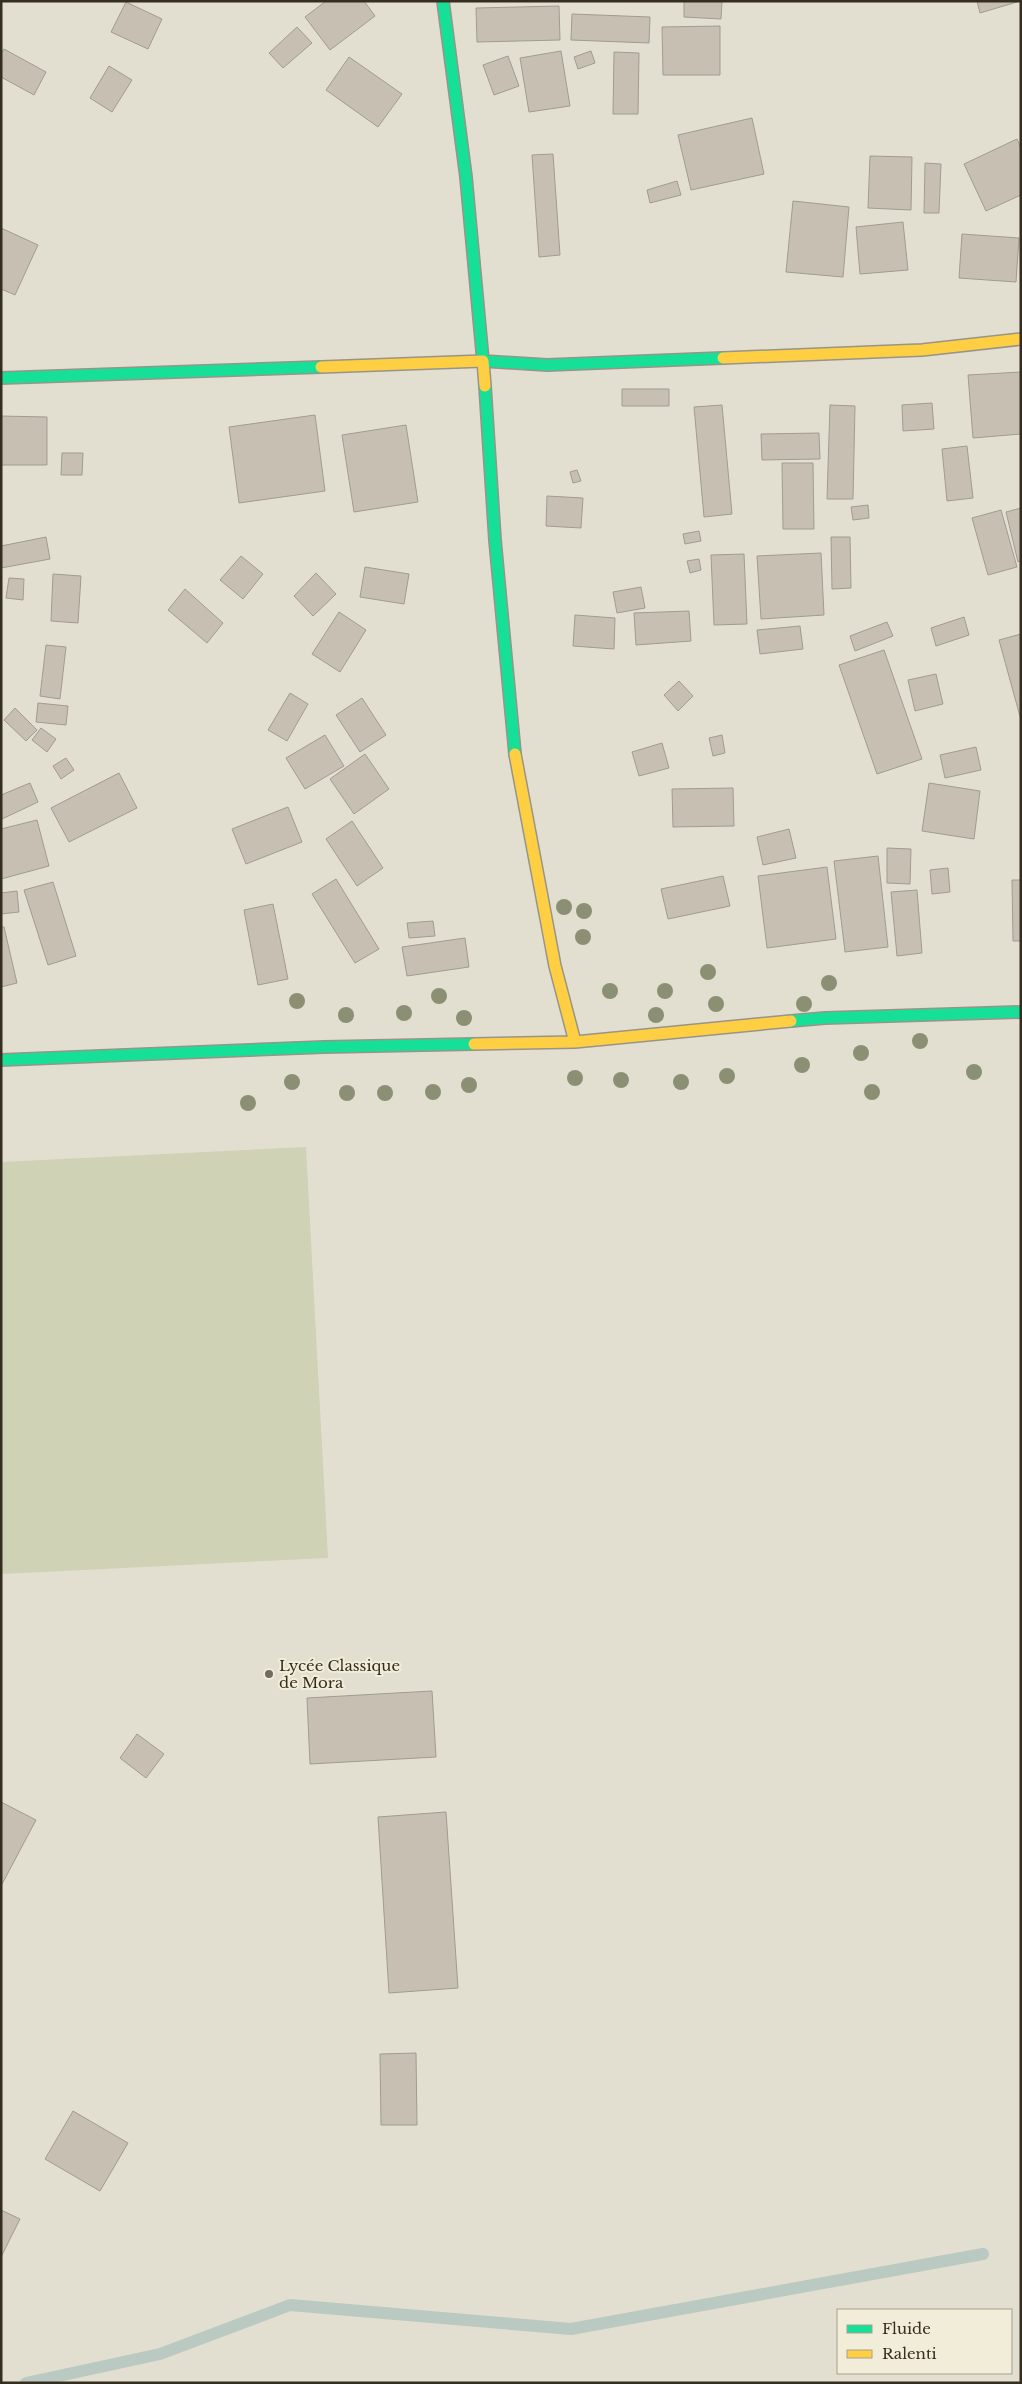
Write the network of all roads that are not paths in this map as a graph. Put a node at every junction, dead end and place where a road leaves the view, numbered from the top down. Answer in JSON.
{"nodes":[{"id":1,"x":443,"y":1,"type":"edge"},
{"id":2,"x":1021,"y":339,"type":"edge"},
{"id":3,"x":483,"y":360,"type":"junction"},
{"id":4,"x":1,"y":378,"type":"edge"},
{"id":5,"x":1021,"y":1012,"type":"edge"},
{"id":6,"x":575,"y":1042,"type":"junction"},
{"id":7,"x":1,"y":1060,"type":"edge"}],
"edges":[{"from":1,"to":3,"type":"street"},
{"from":2,"to":3,"type":"street"},
{"from":3,"to":4,"type":"street"},
{"from":3,"to":6,"type":"street"},
{"from":5,"to":6,"type":"street"},
{"from":6,"to":7,"type":"street"}]}
